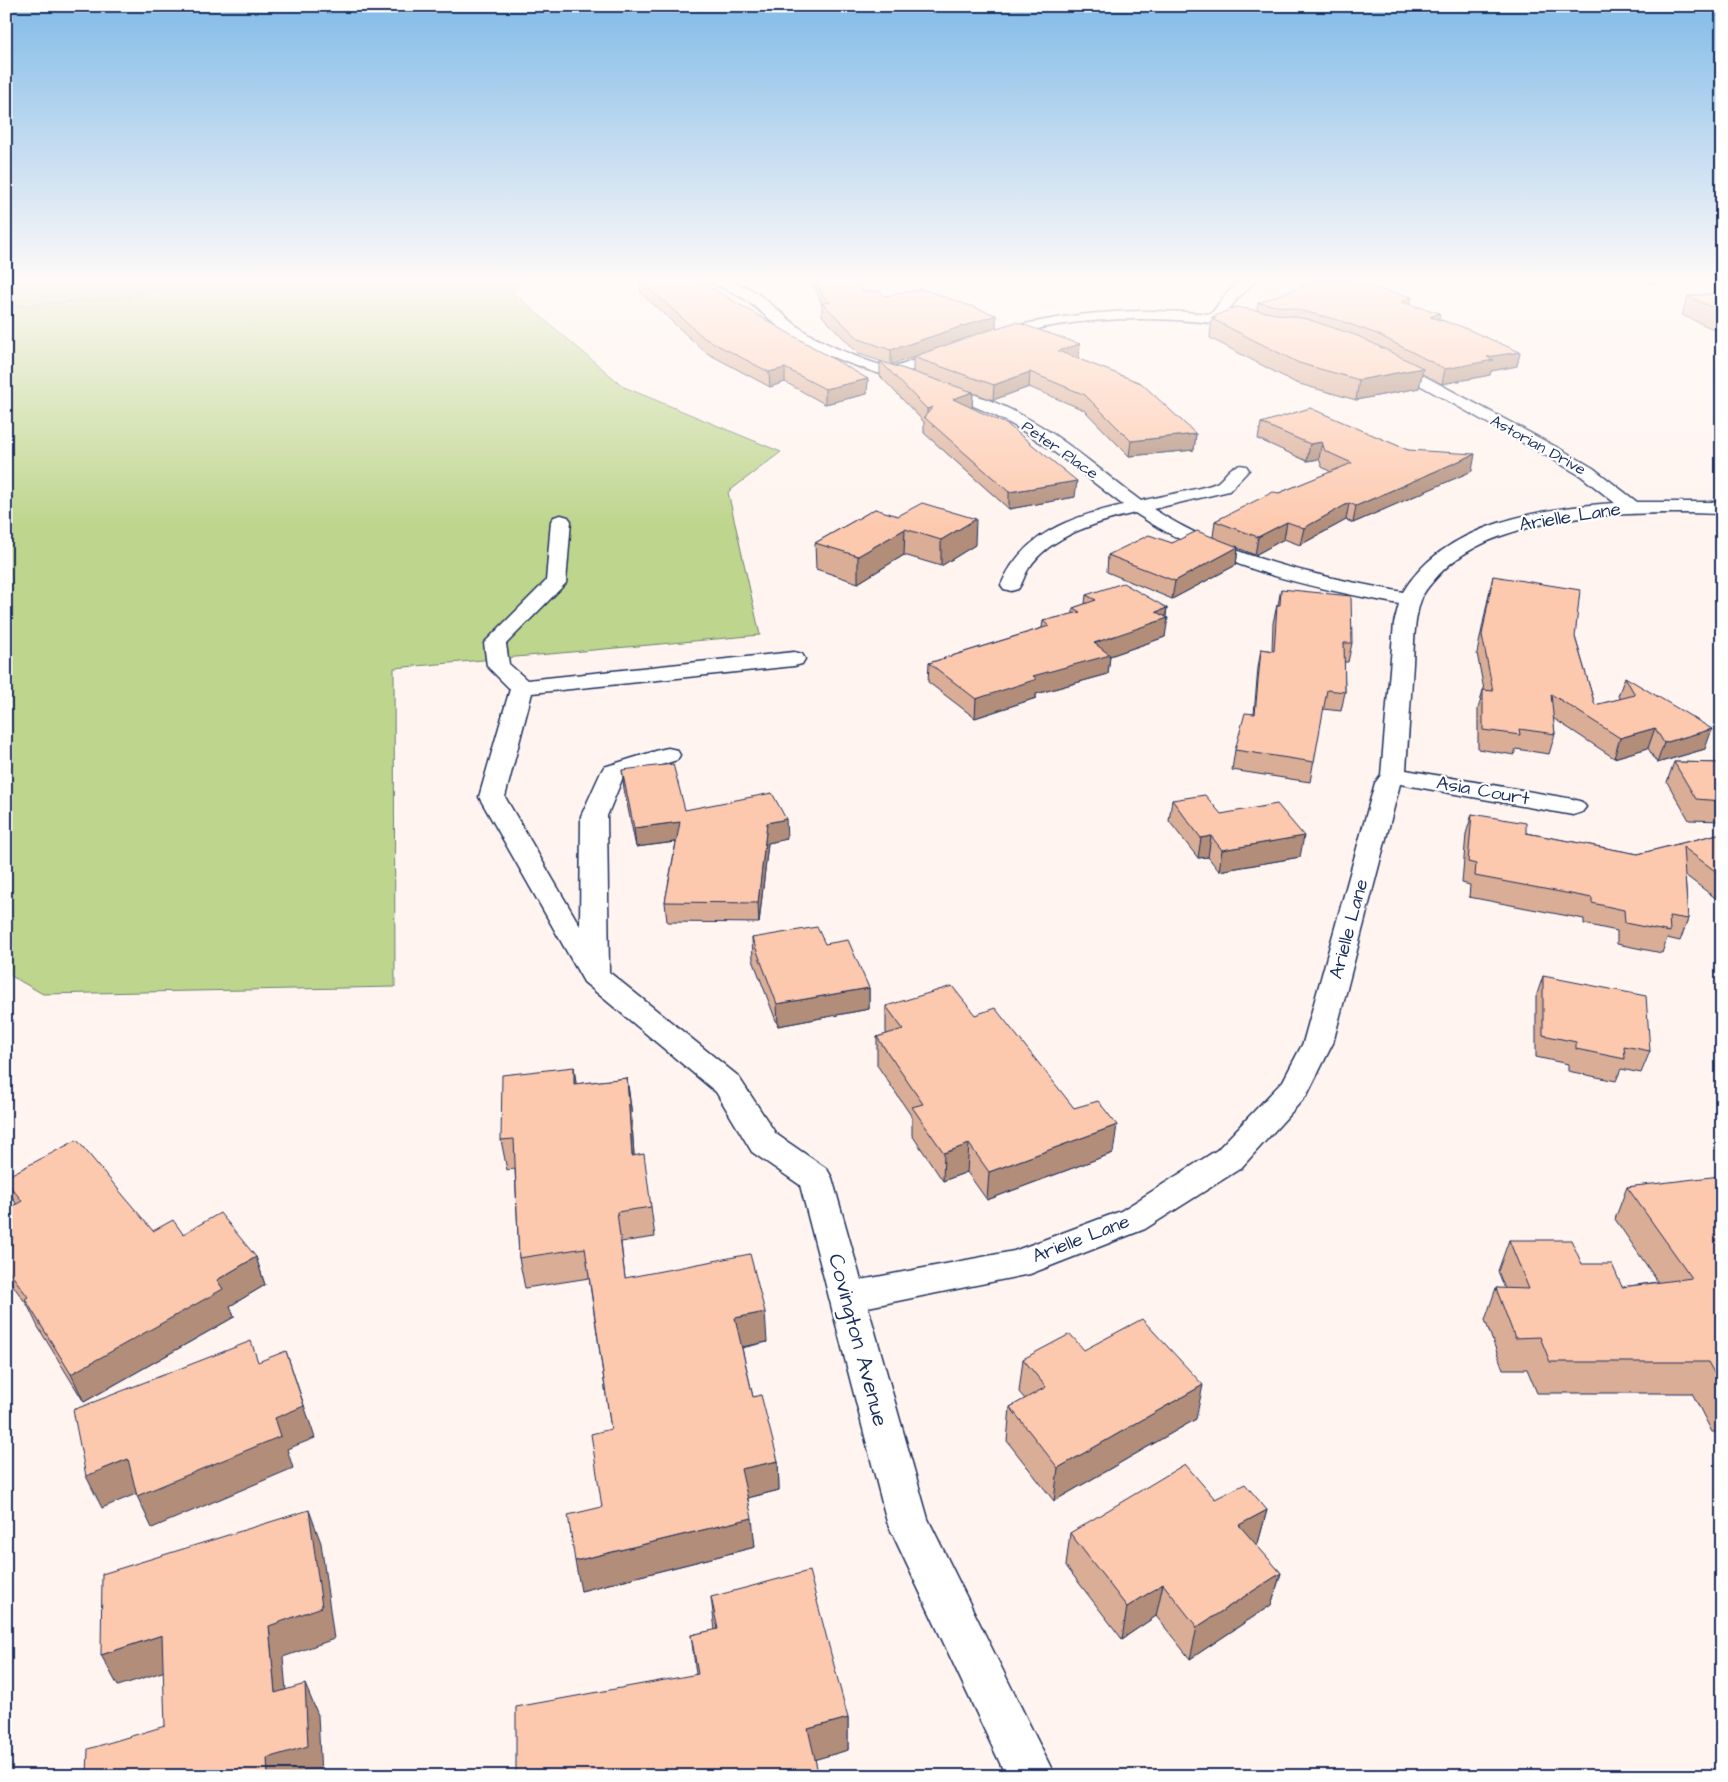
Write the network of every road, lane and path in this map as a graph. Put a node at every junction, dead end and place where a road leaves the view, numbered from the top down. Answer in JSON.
{"nodes":[{"id":1,"x":867,"y":363,"type":"edge"},
{"id":2,"x":917,"y":363,"type":"edge"},
{"id":3,"x":1387,"y":363,"type":"edge"},
{"id":4,"x":891,"y":372,"type":"junction"},
{"id":5,"x":1240,"y":470,"type":"dead end"},
{"id":6,"x":1138,"y":507,"type":"junction"},
{"id":7,"x":1632,"y":507,"type":"junction"},
{"id":8,"x":1722,"y":508,"type":"edge"},
{"id":9,"x":561,"y":521,"type":"dead end"},
{"id":10,"x":1011,"y":585,"type":"dead end"},
{"id":11,"x":1410,"y":600,"type":"junction"},
{"id":12,"x":794,"y":659,"type":"dead end"},
{"id":13,"x":522,"y":687,"type":"junction"},
{"id":14,"x":668,"y":755,"type":"dead end"},
{"id":15,"x":1393,"y":774,"type":"junction"},
{"id":16,"x":1573,"y":806,"type":"dead end"},
{"id":17,"x":594,"y":975,"type":"junction"},
{"id":18,"x":846,"y":1297,"type":"junction"},
{"id":19,"x":1031,"y":1776,"type":"edge"}],
"edges":[{"from":1,"to":4,"type":"street","name":"Peter Place"},
{"from":2,"to":4,"type":"street"},
{"from":3,"to":7,"type":"street","name":"Astorian Drive"},
{"from":4,"to":6,"type":"street","name":"Peter Place"},
{"from":5,"to":6,"type":"street"},
{"from":6,"to":10,"type":"street"},
{"from":6,"to":11,"type":"street","name":"Peter Place"},
{"from":7,"to":8,"type":"street","name":"Arielle Lane"},
{"from":7,"to":11,"type":"street","name":"Arielle Lane"},
{"from":9,"to":13,"type":"street"},
{"from":11,"to":15,"type":"street","name":"Arielle Lane"},
{"from":12,"to":13,"type":"street"},
{"from":13,"to":17,"type":"street"},
{"from":14,"to":17,"type":"street"},
{"from":15,"to":16,"type":"street","name":"Asia Court"},
{"from":15,"to":18,"type":"street","name":"Arielle Lane"},
{"from":17,"to":18,"type":"street","name":"Covington Avenue"},
{"from":18,"to":19,"type":"street","name":"Covington Avenue"}]}
